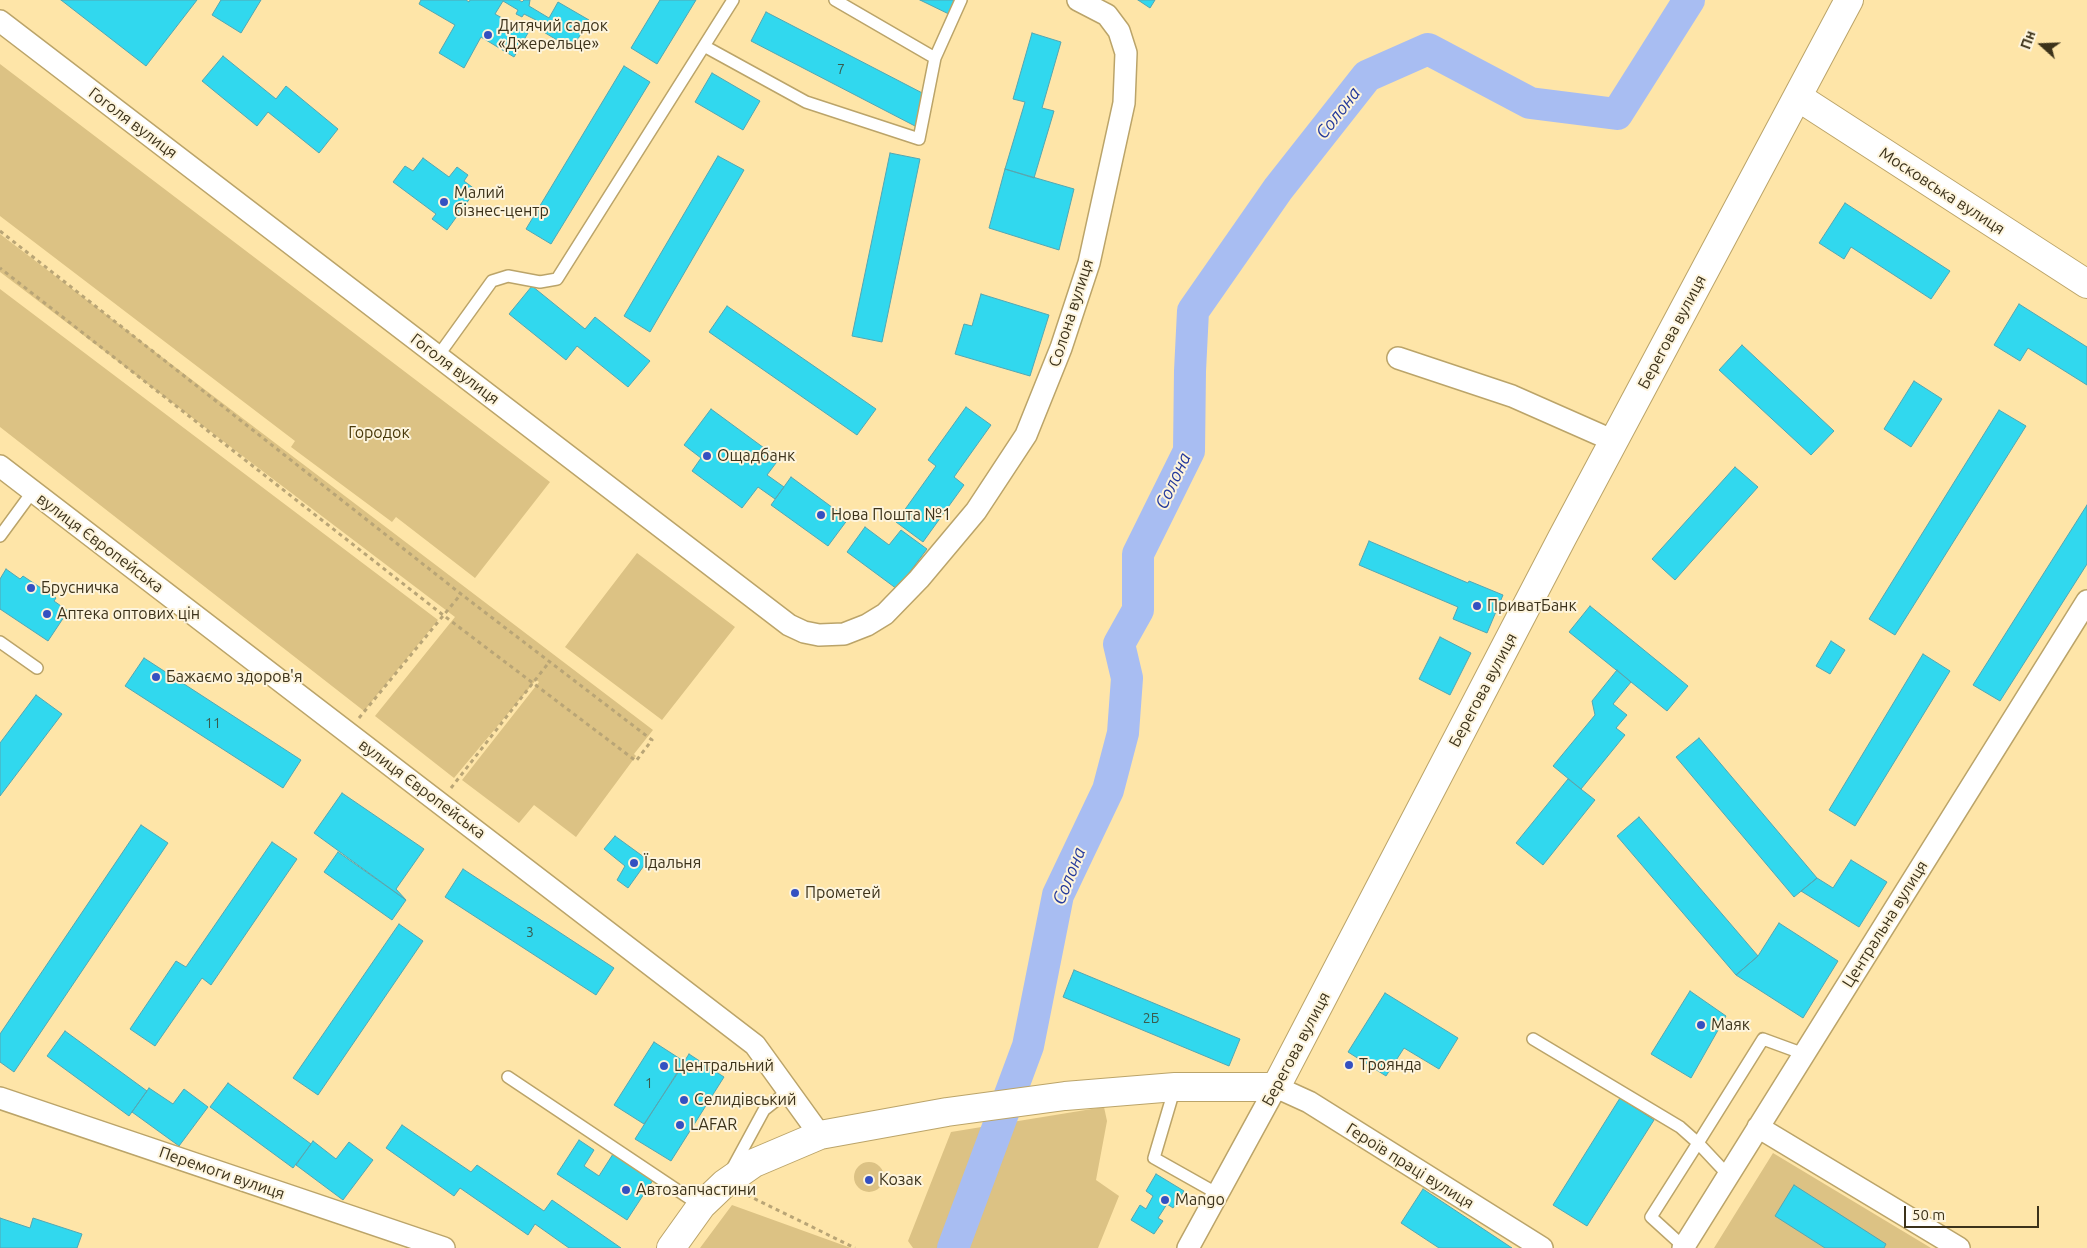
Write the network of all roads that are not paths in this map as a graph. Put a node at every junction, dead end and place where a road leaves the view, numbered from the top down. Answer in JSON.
{"nodes":[{"id":1,"x":733,"y":0,"type":"edge"},
{"id":2,"x":834,"y":0,"type":"edge"},
{"id":3,"x":960,"y":0,"type":"edge"},
{"id":4,"x":1078,"y":0,"type":"edge"},
{"id":5,"x":1849,"y":0,"type":"edge"},
{"id":6,"x":0,"y":21,"type":"edge"},
{"id":7,"x":704,"y":46,"type":"junction"},
{"id":8,"x":935,"y":58,"type":"junction"},
{"id":9,"x":1798,"y":97,"type":"junction"},
{"id":10,"x":2087,"y":284,"type":"edge"},
{"id":11,"x":438,"y":356,"type":"junction"},
{"id":12,"x":1398,"y":358,"type":"dead end"},
{"id":13,"x":1614,"y":441,"type":"junction"},
{"id":14,"x":0,"y":466,"type":"edge"},
{"id":15,"x":33,"y":491,"type":"junction"},
{"id":16,"x":0,"y":536,"type":"edge"},
{"id":17,"x":919,"y":579,"type":"joint"},
{"id":18,"x":2087,"y":601,"type":"edge"},
{"id":19,"x":0,"y":642,"type":"edge"},
{"id":20,"x":37,"y":668,"type":"dead end"},
{"id":21,"x":1533,"y":1039,"type":"dead end"},
{"id":22,"x":1804,"y":1054,"type":"junction"},
{"id":23,"x":508,"y":1077,"type":"dead end"},
{"id":24,"x":1175,"y":1087,"type":"junction"},
{"id":25,"x":1276,"y":1087,"type":"junction"},
{"id":26,"x":788,"y":1091,"type":"junction"},
{"id":27,"x":0,"y":1098,"type":"edge"},
{"id":28,"x":1758,"y":1127,"type":"junction"},
{"id":29,"x":820,"y":1134,"type":"junction"},
{"id":30,"x":1698,"y":1144,"type":"junction"},
{"id":31,"x":1728,"y":1175,"type":"junction"},
{"id":32,"x":724,"y":1184,"type":"junction"},
{"id":33,"x":1218,"y":1194,"type":"junction"},
{"id":34,"x":701,"y":1206,"type":"junction"},
{"id":35,"x":444,"y":1248,"type":"edge"},
{"id":36,"x":671,"y":1248,"type":"edge"},
{"id":37,"x":1188,"y":1248,"type":"edge"},
{"id":38,"x":1542,"y":1248,"type":"edge"},
{"id":39,"x":1683,"y":1248,"type":"edge"},
{"id":40,"x":1959,"y":1248,"type":"edge"}],
"edges":[{"from":1,"to":7,"type":"lane"},
{"from":2,"to":8,"type":"lane"},
{"from":3,"to":8,"type":"lane"},
{"from":4,"to":17,"type":"street","name":"Солона вулиця"},
{"from":5,"to":9,"type":"main road","name":"Берегова вулиця"},
{"from":6,"to":11,"type":"street","name":"Гоголя вулиця"},
{"from":7,"to":8,"type":"lane"},
{"from":7,"to":11,"type":"lane"},
{"from":9,"to":10,"type":"main road","name":"Московська вулиця"},
{"from":9,"to":13,"type":"main road","name":"Берегова вулиця"},
{"from":11,"to":17,"type":"street","name":"Гоголя вулиця"},
{"from":12,"to":13,"type":"street"},
{"from":13,"to":25,"type":"main road","name":"Берегова вулиця"},
{"from":14,"to":15,"type":"street","name":"вулиця Європейська"},
{"from":15,"to":16,"type":"lane"},
{"from":15,"to":26,"type":"street","name":"вулиця Європейська"},
{"from":18,"to":22,"type":"street","name":"Центральна вулиця"},
{"from":19,"to":20,"type":"lane"},
{"from":21,"to":30,"type":"lane"},
{"from":22,"to":28,"type":"street","name":"Центральна вулиця"},
{"from":22,"to":30,"type":"lane"},
{"from":23,"to":34,"type":"lane"},
{"from":24,"to":25,"type":"main road"},
{"from":24,"to":29,"type":"main road"},
{"from":24,"to":33,"type":"lane"},
{"from":25,"to":33,"type":"street","name":"Берегова вулиця"},
{"from":25,"to":38,"type":"street","name":"Героїв праці вулиця"},
{"from":26,"to":29,"type":"street","name":"вулиця Європейська"},
{"from":26,"to":32,"type":"lane"},
{"from":27,"to":35,"type":"street","name":"Перемоги вулиця"},
{"from":28,"to":31,"type":"street","name":"Центральна вулиця"},
{"from":28,"to":40,"type":"street"},
{"from":29,"to":32,"type":"main road"},
{"from":30,"to":31,"type":"lane"},
{"from":30,"to":39,"type":"lane"},
{"from":31,"to":39,"type":"street","name":"Центральна вулиця"},
{"from":32,"to":34,"type":"main road"},
{"from":33,"to":37,"type":"street","name":"Берегова вулиця"},
{"from":34,"to":36,"type":"main road"}]}
